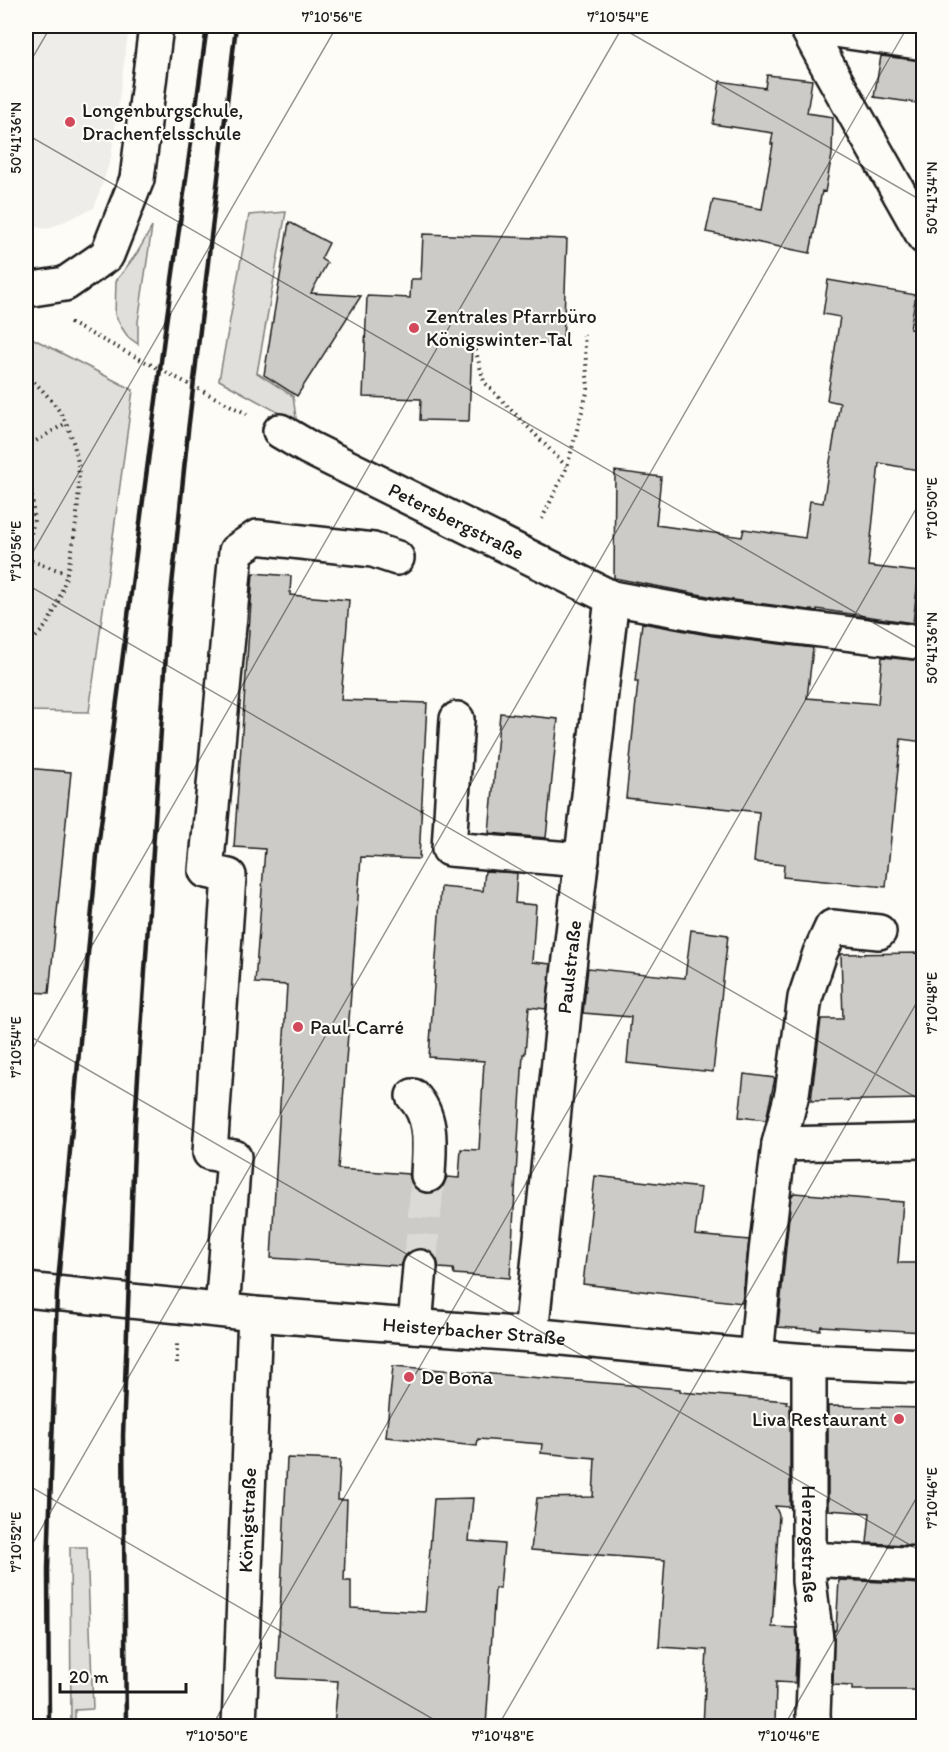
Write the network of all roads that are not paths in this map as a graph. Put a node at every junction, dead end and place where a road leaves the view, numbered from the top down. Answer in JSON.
{"nodes":[{"id":1,"x":156,"y":26,"type":"edge"},
{"id":2,"x":807,"y":26,"type":"edge"},
{"id":3,"x":924,"y":43,"type":"edge"},
{"id":4,"x":924,"y":237,"type":"edge"},
{"id":5,"x":26,"y":290,"type":"edge"},
{"id":6,"x":280,"y":431,"type":"road end"},
{"id":7,"x":397,"y":558,"type":"dead end"},
{"id":8,"x":612,"y":598,"type":"junction"},
{"id":9,"x":924,"y":643,"type":"edge"},
{"id":10,"x":457,"y":719,"type":"dead end"},
{"id":11,"x":582,"y":860,"type":"junction"},
{"id":12,"x":879,"y":932,"type":"dead end"},
{"id":13,"x":413,"y":1096,"type":"dead end"},
{"id":14,"x":924,"y":1141,"type":"edge"},
{"id":15,"x":779,"y":1144,"type":"junction"},
{"id":16,"x":428,"y":1175,"type":"tunnel mouth"},
{"id":17,"x":420,"y":1267,"type":"tunnel mouth"},
{"id":18,"x":26,"y":1290,"type":"edge"},
{"id":19,"x":222,"y":1310,"type":"junction"},
{"id":20,"x":255,"y":1314,"type":"junction"},
{"id":21,"x":416,"y":1326,"type":"junction"},
{"id":22,"x":531,"y":1335,"type":"junction"},
{"id":23,"x":756,"y":1357,"type":"junction"},
{"id":24,"x":809,"y":1361,"type":"junction"},
{"id":25,"x":924,"y":1366,"type":"edge"},
{"id":26,"x":924,"y":1565,"type":"edge"},
{"id":27,"x":809,"y":1570,"type":"junction"},
{"id":28,"x":239,"y":1726,"type":"edge"},
{"id":29,"x":814,"y":1726,"type":"edge"}],
"edges":[{"from":1,"to":5,"type":"street"},
{"from":2,"to":3,"type":"street"},
{"from":2,"to":4,"type":"street"},
{"from":6,"to":8,"type":"street","name":"Petersbergstraße"},
{"from":7,"to":19,"type":"street"},
{"from":8,"to":9,"type":"street","name":"Petersbergstraße"},
{"from":8,"to":11,"type":"street","name":"Paulstraße"},
{"from":10,"to":11,"type":"street"},
{"from":11,"to":22,"type":"street","name":"Paulstraße"},
{"from":12,"to":15,"type":"street"},
{"from":13,"to":16,"type":"street"},
{"from":14,"to":15,"type":"street"},
{"from":15,"to":23,"type":"street"},
{"from":17,"to":21,"type":"street"},
{"from":18,"to":19,"type":"street","name":"Heisterbacher Straße"},
{"from":19,"to":20,"type":"street","name":"Heisterbacher Straße"},
{"from":20,"to":21,"type":"street","name":"Heisterbacher Straße"},
{"from":20,"to":28,"type":"street","name":"Königstraße"},
{"from":21,"to":22,"type":"street","name":"Heisterbacher Straße"},
{"from":22,"to":23,"type":"street","name":"Heisterbacher Straße"},
{"from":23,"to":24,"type":"street","name":"Heisterbacher Straße"},
{"from":24,"to":25,"type":"street","name":"Heisterbacher Straße"},
{"from":24,"to":27,"type":"street","name":"Herzogstraße"},
{"from":26,"to":27,"type":"street"},
{"from":27,"to":29,"type":"street","name":"Herzogstraße"}]}
